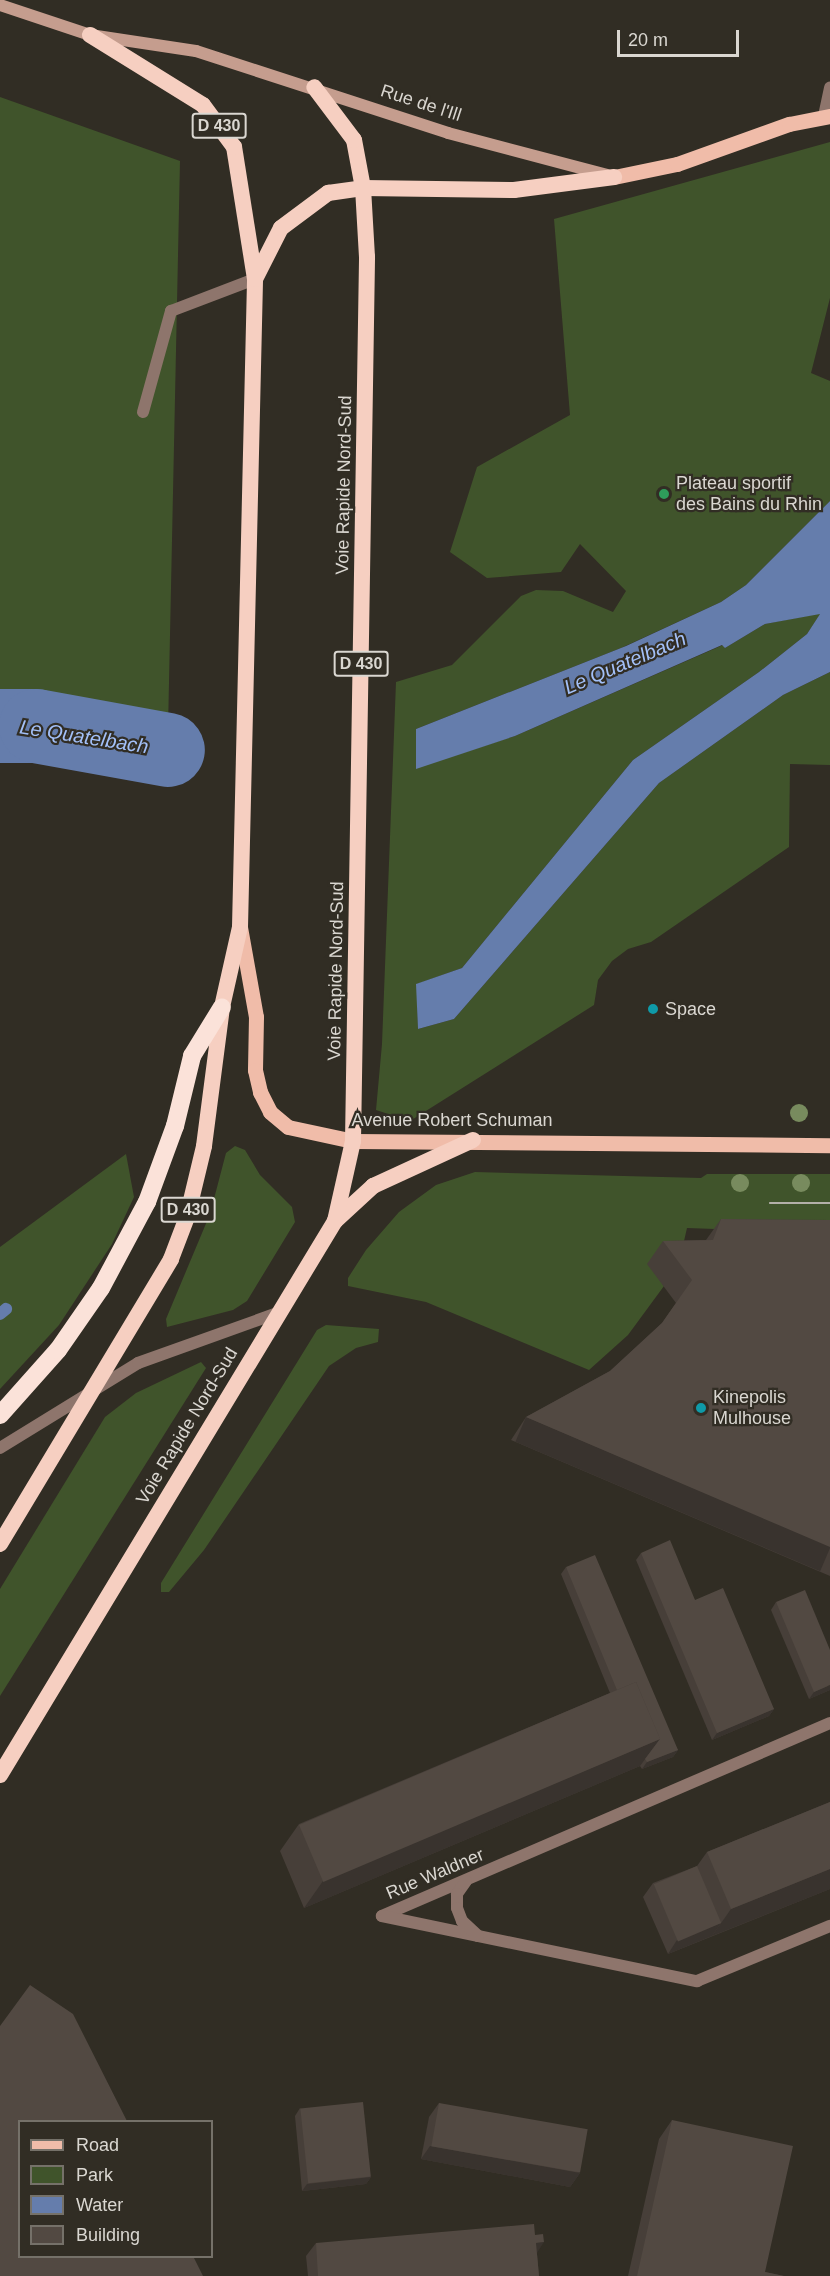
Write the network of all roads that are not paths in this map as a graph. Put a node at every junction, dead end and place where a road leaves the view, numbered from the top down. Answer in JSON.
{"nodes":[{"id":1,"x":0,"y":5,"type":"edge"},
{"id":2,"x":90,"y":35,"type":"junction"},
{"id":3,"x":314,"y":87,"type":"junction"},
{"id":4,"x":830,"y":88,"type":"edge"},
{"id":5,"x":827,"y":116,"type":"edge"},
{"id":6,"x":614,"y":177,"type":"junction"},
{"id":7,"x":363,"y":188,"type":"junction"},
{"id":8,"x":255,"y":279,"type":"junction"},
{"id":9,"x":143,"y":412,"type":"dead end"},
{"id":10,"x":240,"y":927,"type":"junction"},
{"id":11,"x":222,"y":1008,"type":"junction"},
{"id":12,"x":472,"y":1140,"type":"junction"},
{"id":13,"x":353,"y":1141,"type":"junction"},
{"id":14,"x":830,"y":1145,"type":"edge"},
{"id":15,"x":335,"y":1221,"type":"junction"},
{"id":16,"x":278,"y":1313,"type":"junction"},
{"id":17,"x":93,"y":1391,"type":"junction"},
{"id":18,"x":0,"y":1415,"type":"edge"},
{"id":19,"x":0,"y":1448,"type":"edge"},
{"id":20,"x":0,"y":1544,"type":"edge"},
{"id":21,"x":830,"y":1723,"type":"edge"},
{"id":22,"x":0,"y":1775,"type":"edge"},
{"id":23,"x":466,"y":1881,"type":"junction"},
{"id":24,"x":830,"y":1926,"type":"edge"},
{"id":25,"x":479,"y":1936,"type":"junction"}],
"edges":[{"from":1,"to":2,"type":"main road","name":"Rue de l'Ill"},
{"from":2,"to":3,"type":"main road","name":"Rue de l'Ill"},
{"from":2,"to":8,"type":"highway","number":"D 430"},
{"from":3,"to":6,"type":"main road","name":"Rue de l'Ill"},
{"from":3,"to":7,"type":"highway","name":"Voie Rapide Nord-Sud","number":"D 430"},
{"from":4,"to":5,"type":"street"},
{"from":5,"to":6,"type":"main road","name":"Rue de l'Ill"},
{"from":6,"to":7,"type":"highway"},
{"from":7,"to":8,"type":"highway"},
{"from":7,"to":13,"type":"highway","name":"Voie Rapide Nord-Sud","number":"D 430"},
{"from":8,"to":9,"type":"street"},
{"from":8,"to":10,"type":"highway","number":"D 430"},
{"from":10,"to":11,"type":"highway","number":"D 430"},
{"from":10,"to":13,"type":"main road","name":"Avenue Robert Schuman"},
{"from":11,"to":17,"type":"highway","number":"D 430"},
{"from":11,"to":18,"type":"highway"},
{"from":12,"to":13,"type":"main road","name":"Avenue Robert Schuman"},
{"from":12,"to":14,"type":"main road","name":"Avenue Robert Schuman"},
{"from":12,"to":15,"type":"highway"},
{"from":13,"to":15,"type":"highway","name":"Voie Rapide Nord-Sud","number":"D 430"},
{"from":15,"to":16,"type":"highway","name":"Voie Rapide Nord-Sud","number":"D 430"},
{"from":16,"to":17,"type":"street"},
{"from":16,"to":22,"type":"highway","name":"Voie Rapide Nord-Sud","number":"D 430"},
{"from":17,"to":19,"type":"street"},
{"from":17,"to":20,"type":"highway","number":"D 430"},
{"from":21,"to":23,"type":"street","name":"Rue Waldner"},
{"from":23,"to":25,"type":"street"},
{"from":23,"to":25,"type":"street","name":"Rue Waldner"},
{"from":24,"to":25,"type":"street","name":"Rue Waldner"}]}
